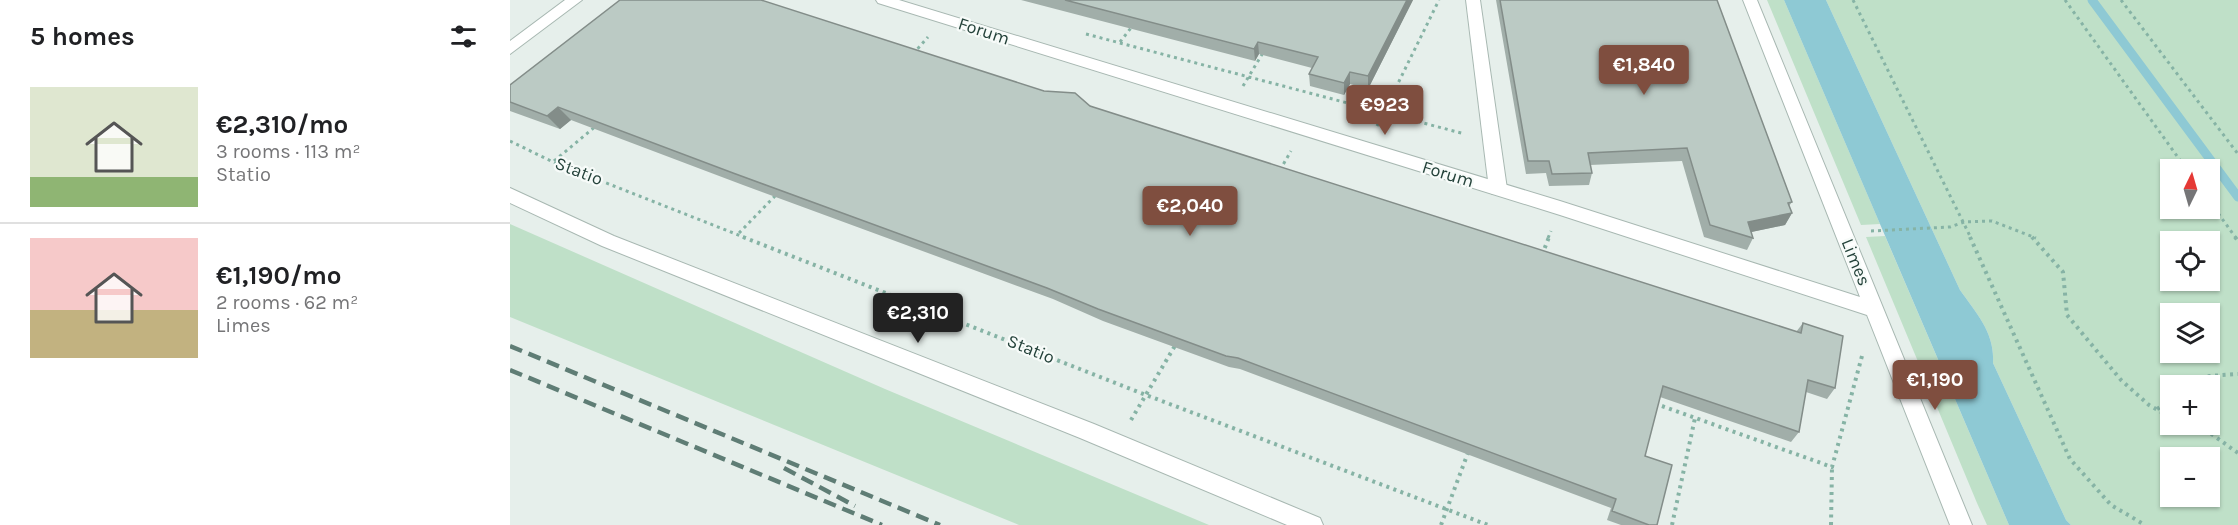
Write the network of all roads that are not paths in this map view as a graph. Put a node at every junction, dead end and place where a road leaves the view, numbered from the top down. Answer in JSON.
{"nodes":[{"id":1,"x":575,"y":0,"type":"edge"},
{"id":2,"x":883,"y":0,"type":"edge"},
{"id":3,"x":1473,"y":0,"type":"edge"},
{"id":4,"x":1750,"y":0,"type":"edge"},
{"id":5,"x":510,"y":49,"type":"edge"},
{"id":6,"x":1498,"y":189,"type":"junction"},
{"id":7,"x":510,"y":195,"type":"edge"},
{"id":8,"x":1875,"y":310,"type":"junction"},
{"id":9,"x":1312,"y":525,"type":"edge"},
{"id":10,"x":1961,"y":525,"type":"edge"}],
"edges":[{"from":1,"to":5,"type":"street"},
{"from":2,"to":6,"type":"street","name":"Forum"},
{"from":3,"to":6,"type":"street"},
{"from":4,"to":8,"type":"street","name":"Limes"},
{"from":6,"to":8,"type":"street","name":"Forum"},
{"from":7,"to":9,"type":"street"},
{"from":8,"to":10,"type":"street","name":"Limes"}]}
